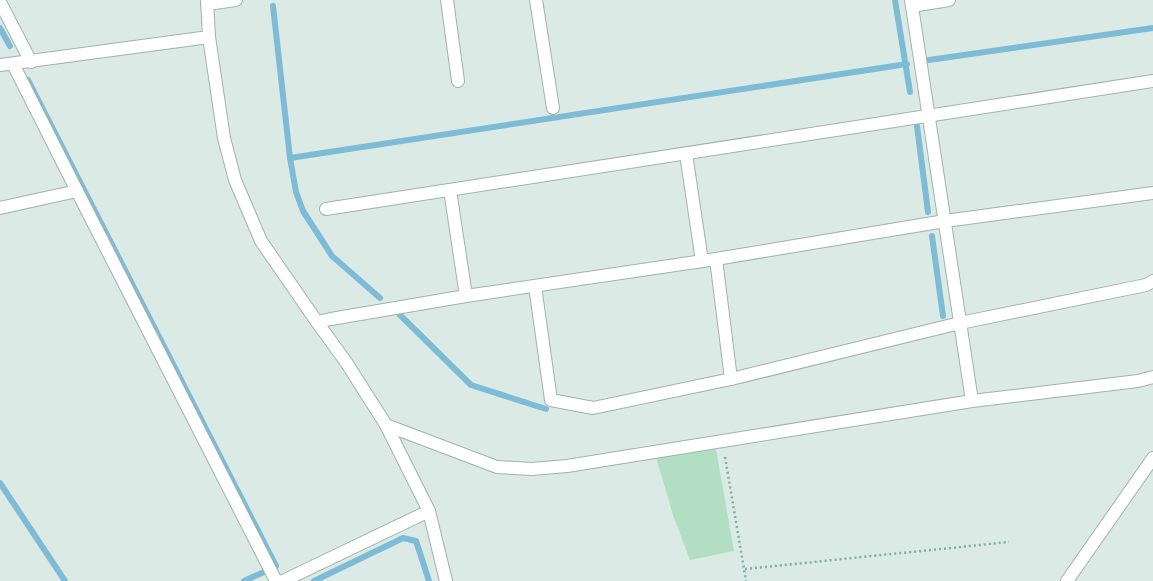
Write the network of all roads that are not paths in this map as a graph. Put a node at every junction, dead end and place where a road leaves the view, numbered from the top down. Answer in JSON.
{"nodes":[{"id":1,"x":236,"y":0,"type":"edge"},
{"id":2,"x":447,"y":0,"type":"edge"},
{"id":3,"x":536,"y":0,"type":"edge"},
{"id":4,"x":949,"y":0,"type":"edge"},
{"id":5,"x":0,"y":2,"type":"edge"},
{"id":6,"x":207,"y":2,"type":"edge"},
{"id":7,"x":911,"y":3,"type":"edge"},
{"id":8,"x":208,"y":37,"type":"junction"},
{"id":9,"x":31,"y":62,"type":"junction"},
{"id":10,"x":13,"y":64,"type":"junction"},
{"id":11,"x":0,"y":65,"type":"edge"},
{"id":12,"x":458,"y":81,"type":"dead end"},
{"id":13,"x":1153,"y":81,"type":"edge"},
{"id":14,"x":553,"y":108,"type":"dead end"},
{"id":15,"x":928,"y":116,"type":"junction"},
{"id":16,"x":686,"y":154,"type":"junction"},
{"id":17,"x":450,"y":190,"type":"junction"},
{"id":18,"x":77,"y":191,"type":"junction"},
{"id":19,"x":1153,"y":193,"type":"edge"},
{"id":20,"x":0,"y":208,"type":"edge"},
{"id":21,"x":326,"y":209,"type":"dead end"},
{"id":22,"x":945,"y":221,"type":"junction"},
{"id":23,"x":716,"y":259,"type":"junction"},
{"id":24,"x":702,"y":261,"type":"junction"},
{"id":25,"x":1153,"y":281,"type":"edge"},
{"id":26,"x":535,"y":286,"type":"junction"},
{"id":27,"x":466,"y":296,"type":"junction"},
{"id":28,"x":317,"y":322,"type":"junction"},
{"id":29,"x":960,"y":324,"type":"junction"},
{"id":30,"x":1153,"y":376,"type":"edge"},
{"id":31,"x":731,"y":379,"type":"junction"},
{"id":32,"x":972,"y":401,"type":"junction"},
{"id":33,"x":386,"y":425,"type":"junction"},
{"id":34,"x":1153,"y":458,"type":"edge"},
{"id":35,"x":429,"y":511,"type":"junction"},
{"id":36,"x":276,"y":581,"type":"edge"},
{"id":37,"x":283,"y":581,"type":"edge"},
{"id":38,"x":446,"y":581,"type":"edge"},
{"id":39,"x":1068,"y":581,"type":"edge"}],
"edges":[{"from":1,"to":6,"type":"street"},
{"from":2,"to":12,"type":"street"},
{"from":3,"to":14,"type":"street"},
{"from":4,"to":7,"type":"street"},
{"from":5,"to":9,"type":"street"},
{"from":6,"to":8,"type":"street"},
{"from":7,"to":15,"type":"street"},
{"from":8,"to":9,"type":"street"},
{"from":8,"to":28,"type":"street"},
{"from":9,"to":10,"type":"street"},
{"from":10,"to":11,"type":"street"},
{"from":10,"to":18,"type":"street"},
{"from":13,"to":15,"type":"street"},
{"from":15,"to":16,"type":"street"},
{"from":15,"to":22,"type":"street"},
{"from":16,"to":17,"type":"street"},
{"from":16,"to":24,"type":"street"},
{"from":17,"to":21,"type":"street"},
{"from":17,"to":27,"type":"street"},
{"from":18,"to":20,"type":"street"},
{"from":18,"to":36,"type":"street"},
{"from":19,"to":22,"type":"street"},
{"from":22,"to":23,"type":"street"},
{"from":22,"to":29,"type":"street"},
{"from":23,"to":24,"type":"street"},
{"from":23,"to":31,"type":"street"},
{"from":24,"to":26,"type":"street"},
{"from":25,"to":29,"type":"street"},
{"from":26,"to":27,"type":"street"},
{"from":26,"to":31,"type":"street"},
{"from":27,"to":28,"type":"street"},
{"from":28,"to":33,"type":"street"},
{"from":29,"to":31,"type":"street"},
{"from":29,"to":32,"type":"street"},
{"from":30,"to":32,"type":"street"},
{"from":32,"to":33,"type":"street"},
{"from":33,"to":35,"type":"street"},
{"from":34,"to":39,"type":"street"},
{"from":35,"to":37,"type":"street"},
{"from":35,"to":38,"type":"street"}]}
